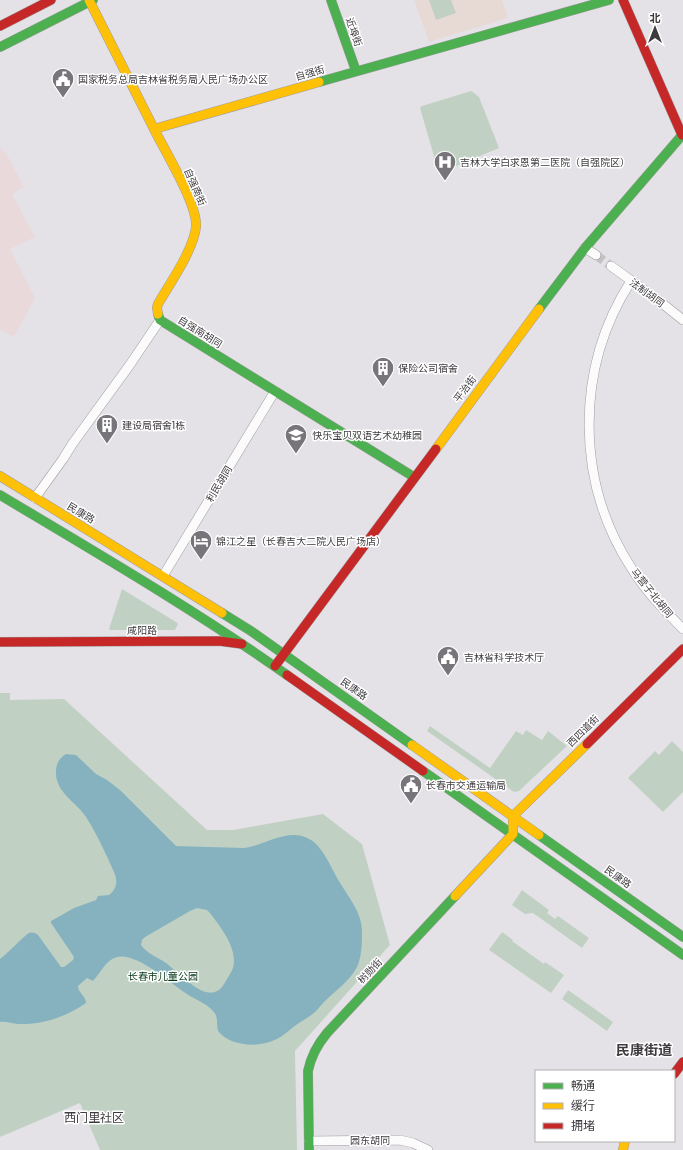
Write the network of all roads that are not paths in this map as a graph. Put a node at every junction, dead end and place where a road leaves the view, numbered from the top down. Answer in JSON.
{"nodes":[{"id":1,"x":51,"y":0,"type":"edge"},
{"id":2,"x":91,"y":0,"type":"edge"},
{"id":3,"x":331,"y":0,"type":"edge"},
{"id":4,"x":610,"y":0,"type":"edge"},
{"id":5,"x":623,"y":0,"type":"edge"},
{"id":6,"x":0,"y":26,"type":"edge"},
{"id":7,"x":0,"y":47,"type":"edge"},
{"id":8,"x":356,"y":71,"type":"junction"},
{"id":9,"x":154,"y":129,"type":"junction"},
{"id":10,"x":682,"y":134,"type":"edge"},
{"id":11,"x":585,"y":248,"type":"junction"},
{"id":12,"x":596,"y":256,"type":"tunnel mouth"},
{"id":13,"x":611,"y":266,"type":"tunnel mouth"},
{"id":14,"x":631,"y":281,"type":"junction"},
{"id":15,"x":160,"y":320,"type":"junction"},
{"id":16,"x":683,"y":320,"type":"edge"},
{"id":17,"x":275,"y":391,"type":"junction"},
{"id":18,"x":0,"y":476,"type":"edge"},
{"id":19,"x":414,"y":477,"type":"junction"},
{"id":20,"x":0,"y":495,"type":"edge"},
{"id":21,"x":35,"y":498,"type":"junction"},
{"id":22,"x":163,"y":576,"type":"junction"},
{"id":23,"x":683,"y":629,"type":"edge"},
{"id":24,"x":0,"y":642,"type":"edge"},
{"id":25,"x":243,"y":644,"type":"junction"},
{"id":26,"x":683,"y":649,"type":"edge"},
{"id":27,"x":284,"y":653,"type":"junction"},
{"id":28,"x":275,"y":666,"type":"junction"},
{"id":29,"x":513,"y":816,"type":"junction"},
{"id":30,"x":513,"y":834,"type":"junction"},
{"id":31,"x":683,"y":937,"type":"edge"},
{"id":32,"x":683,"y":954,"type":"edge"},
{"id":33,"x":683,"y":1062,"type":"edge"},
{"id":34,"x":675,"y":1073,"type":"edge"},
{"id":35,"x":309,"y":1145,"type":"edge"},
{"id":36,"x":428,"y":1150,"type":"edge"}],
"edges":[{"from":1,"to":6,"type":"street"},
{"from":2,"to":7,"type":"street"},
{"from":2,"to":9,"type":"street"},
{"from":3,"to":8,"type":"street","name":"近埠街"},
{"from":4,"to":8,"type":"street","name":"自强街"},
{"from":5,"to":10,"type":"street"},
{"from":8,"to":9,"type":"street","name":"自强街"},
{"from":9,"to":15,"type":"street","name":"自强南街"},
{"from":10,"to":11,"type":"street","name":"平治街"},
{"from":11,"to":12,"type":"street"},
{"from":11,"to":19,"type":"street","name":"平治街"},
{"from":13,"to":14,"type":"street","name":"法制胡同"},
{"from":14,"to":16,"type":"street","name":"法制胡同"},
{"from":14,"to":23,"type":"street","name":"马营子北胡同"},
{"from":15,"to":17,"type":"street","name":"自强南胡同"},
{"from":15,"to":21,"type":"street"},
{"from":17,"to":19,"type":"street","name":"自强南胡同"},
{"from":17,"to":22,"type":"street","name":"利民胡同"},
{"from":18,"to":21,"type":"street","name":"民康路"},
{"from":19,"to":27,"type":"street","name":"平治街"},
{"from":20,"to":25,"type":"street"},
{"from":21,"to":22,"type":"street","name":"民康路"},
{"from":22,"to":27,"type":"street","name":"民康路"},
{"from":24,"to":25,"type":"street","name":"咸阳路"},
{"from":25,"to":27,"type":"street","name":"咸阳路"},
{"from":25,"to":28,"type":"street"},
{"from":26,"to":29,"type":"street","name":"西四道街"},
{"from":27,"to":28,"type":"street","name":"平治街"},
{"from":27,"to":29,"type":"street","name":"民康路"},
{"from":28,"to":30,"type":"street"},
{"from":29,"to":30,"type":"street"},
{"from":29,"to":31,"type":"street","name":"民康路"},
{"from":30,"to":32,"type":"street"},
{"from":30,"to":35,"type":"street","name":"树勋街"},
{"from":33,"to":34,"type":"street"},
{"from":35,"to":36,"type":"street","name":"园东胡同"}]}
